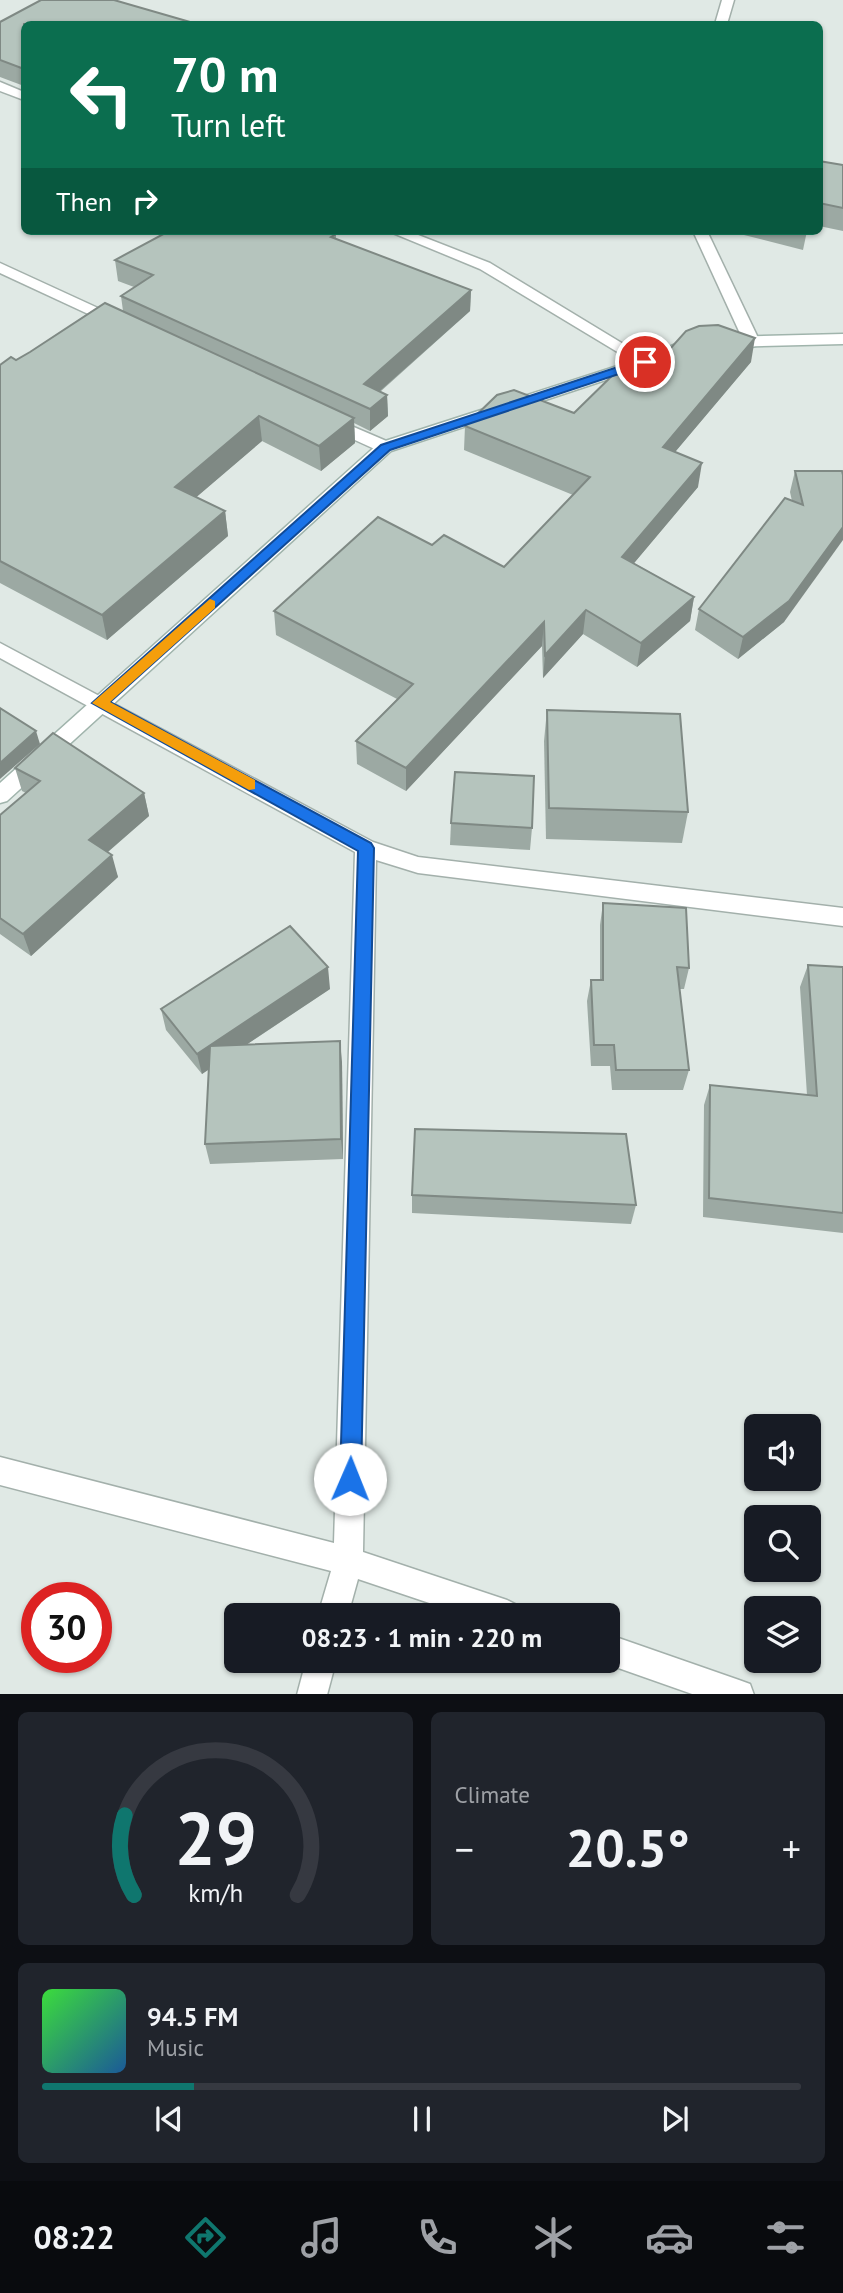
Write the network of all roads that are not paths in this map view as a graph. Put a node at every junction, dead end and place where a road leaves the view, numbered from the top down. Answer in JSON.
{"nodes":[{"id":1,"x":727,"y":0,"type":"edge"},
{"id":2,"x":722,"y":21,"type":"edge"},
{"id":3,"x":0,"y":86,"type":"edge"},
{"id":4,"x":21,"y":95,"type":"edge"},
{"id":5,"x":405,"y":235,"type":"edge"},
{"id":6,"x":703,"y":235,"type":"edge"},
{"id":7,"x":0,"y":267,"type":"edge"},
{"id":8,"x":137,"y":331,"type":"edge"},
{"id":9,"x":843,"y":339,"type":"edge"},
{"id":10,"x":752,"y":342,"type":"junction"},
{"id":11,"x":645,"y":362,"type":"junction"},
{"id":12,"x":311,"y":413,"type":"edge"},
{"id":13,"x":385,"y":447,"type":"junction"},
{"id":14,"x":0,"y":650,"type":"edge"},
{"id":15,"x":100,"y":703,"type":"junction"},
{"id":16,"x":0,"y":795,"type":"edge"},
{"id":17,"x":366,"y":848,"type":"junction"},
{"id":18,"x":843,"y":916,"type":"edge"},
{"id":19,"x":0,"y":1471,"type":"edge"},
{"id":20,"x":348,"y":1561,"type":"junction"},
{"id":21,"x":336,"y":1603,"type":"edge"},
{"id":22,"x":472,"y":1603,"type":"edge"},
{"id":23,"x":620,"y":1654,"type":"edge"},
{"id":24,"x":318,"y":1673,"type":"edge"},
{"id":25,"x":312,"y":1694,"type":"edge"},
{"id":26,"x":736,"y":1694,"type":"edge"}],
"edges":[{"from":1,"to":2,"type":"street"},
{"from":3,"to":4,"type":"street"},
{"from":5,"to":11,"type":"street"},
{"from":6,"to":10,"type":"street"},
{"from":7,"to":8,"type":"street"},
{"from":9,"to":10,"type":"street"},
{"from":10,"to":11,"type":"street"},
{"from":11,"to":13,"type":"street"},
{"from":12,"to":13,"type":"street"},
{"from":13,"to":15,"type":"street"},
{"from":14,"to":15,"type":"street"},
{"from":15,"to":16,"type":"street"},
{"from":15,"to":17,"type":"street"},
{"from":17,"to":18,"type":"street"},
{"from":17,"to":20,"type":"street"},
{"from":19,"to":20,"type":"street"},
{"from":20,"to":21,"type":"street"},
{"from":20,"to":22,"type":"street"},
{"from":23,"to":26,"type":"street"},
{"from":24,"to":25,"type":"street"}]}
